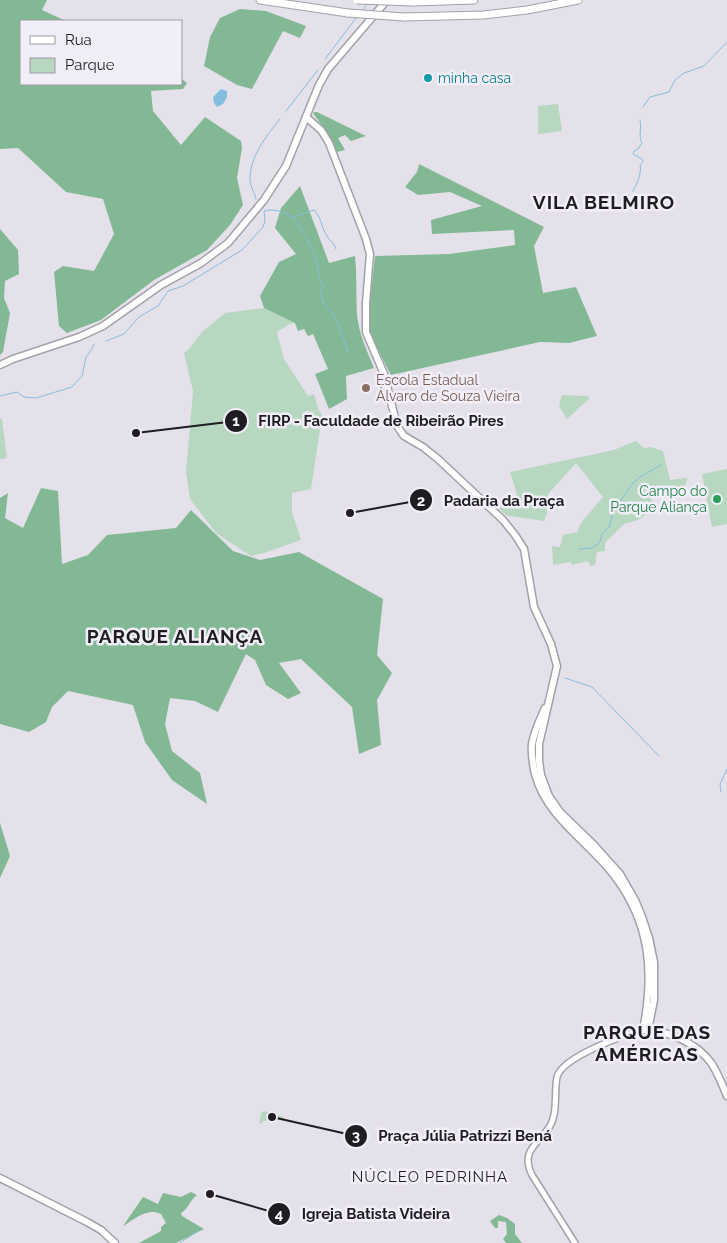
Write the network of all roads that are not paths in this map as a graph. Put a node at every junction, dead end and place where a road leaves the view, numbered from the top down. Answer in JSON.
{"nodes":[{"id":1,"x":260,"y":0,"type":"edge"},
{"id":2,"x":357,"y":0,"type":"edge"},
{"id":3,"x":387,"y":0,"type":"edge"},
{"id":4,"x":474,"y":0,"type":"edge"},
{"id":5,"x":578,"y":0,"type":"edge"},
{"id":6,"x":306,"y":118,"type":"junction"},
{"id":7,"x":0,"y":366,"type":"edge"},
{"id":8,"x":645,"y":1030,"type":"junction"},
{"id":9,"x":727,"y":1096,"type":"edge"},
{"id":10,"x":0,"y":1178,"type":"edge"},
{"id":11,"x":115,"y":1243,"type":"edge"},
{"id":12,"x":575,"y":1243,"type":"edge"}],
"edges":[{"from":1,"to":5,"type":"highway","bridge":true},
{"from":2,"to":4,"type":"highway","bridge":true},
{"from":3,"to":6,"type":"main road"},
{"from":6,"to":7,"type":"main road"},
{"from":6,"to":8,"type":"main road"},
{"from":8,"to":9,"type":"main road"},
{"from":8,"to":12,"type":"street"},
{"from":10,"to":11,"type":"main road"}]}
